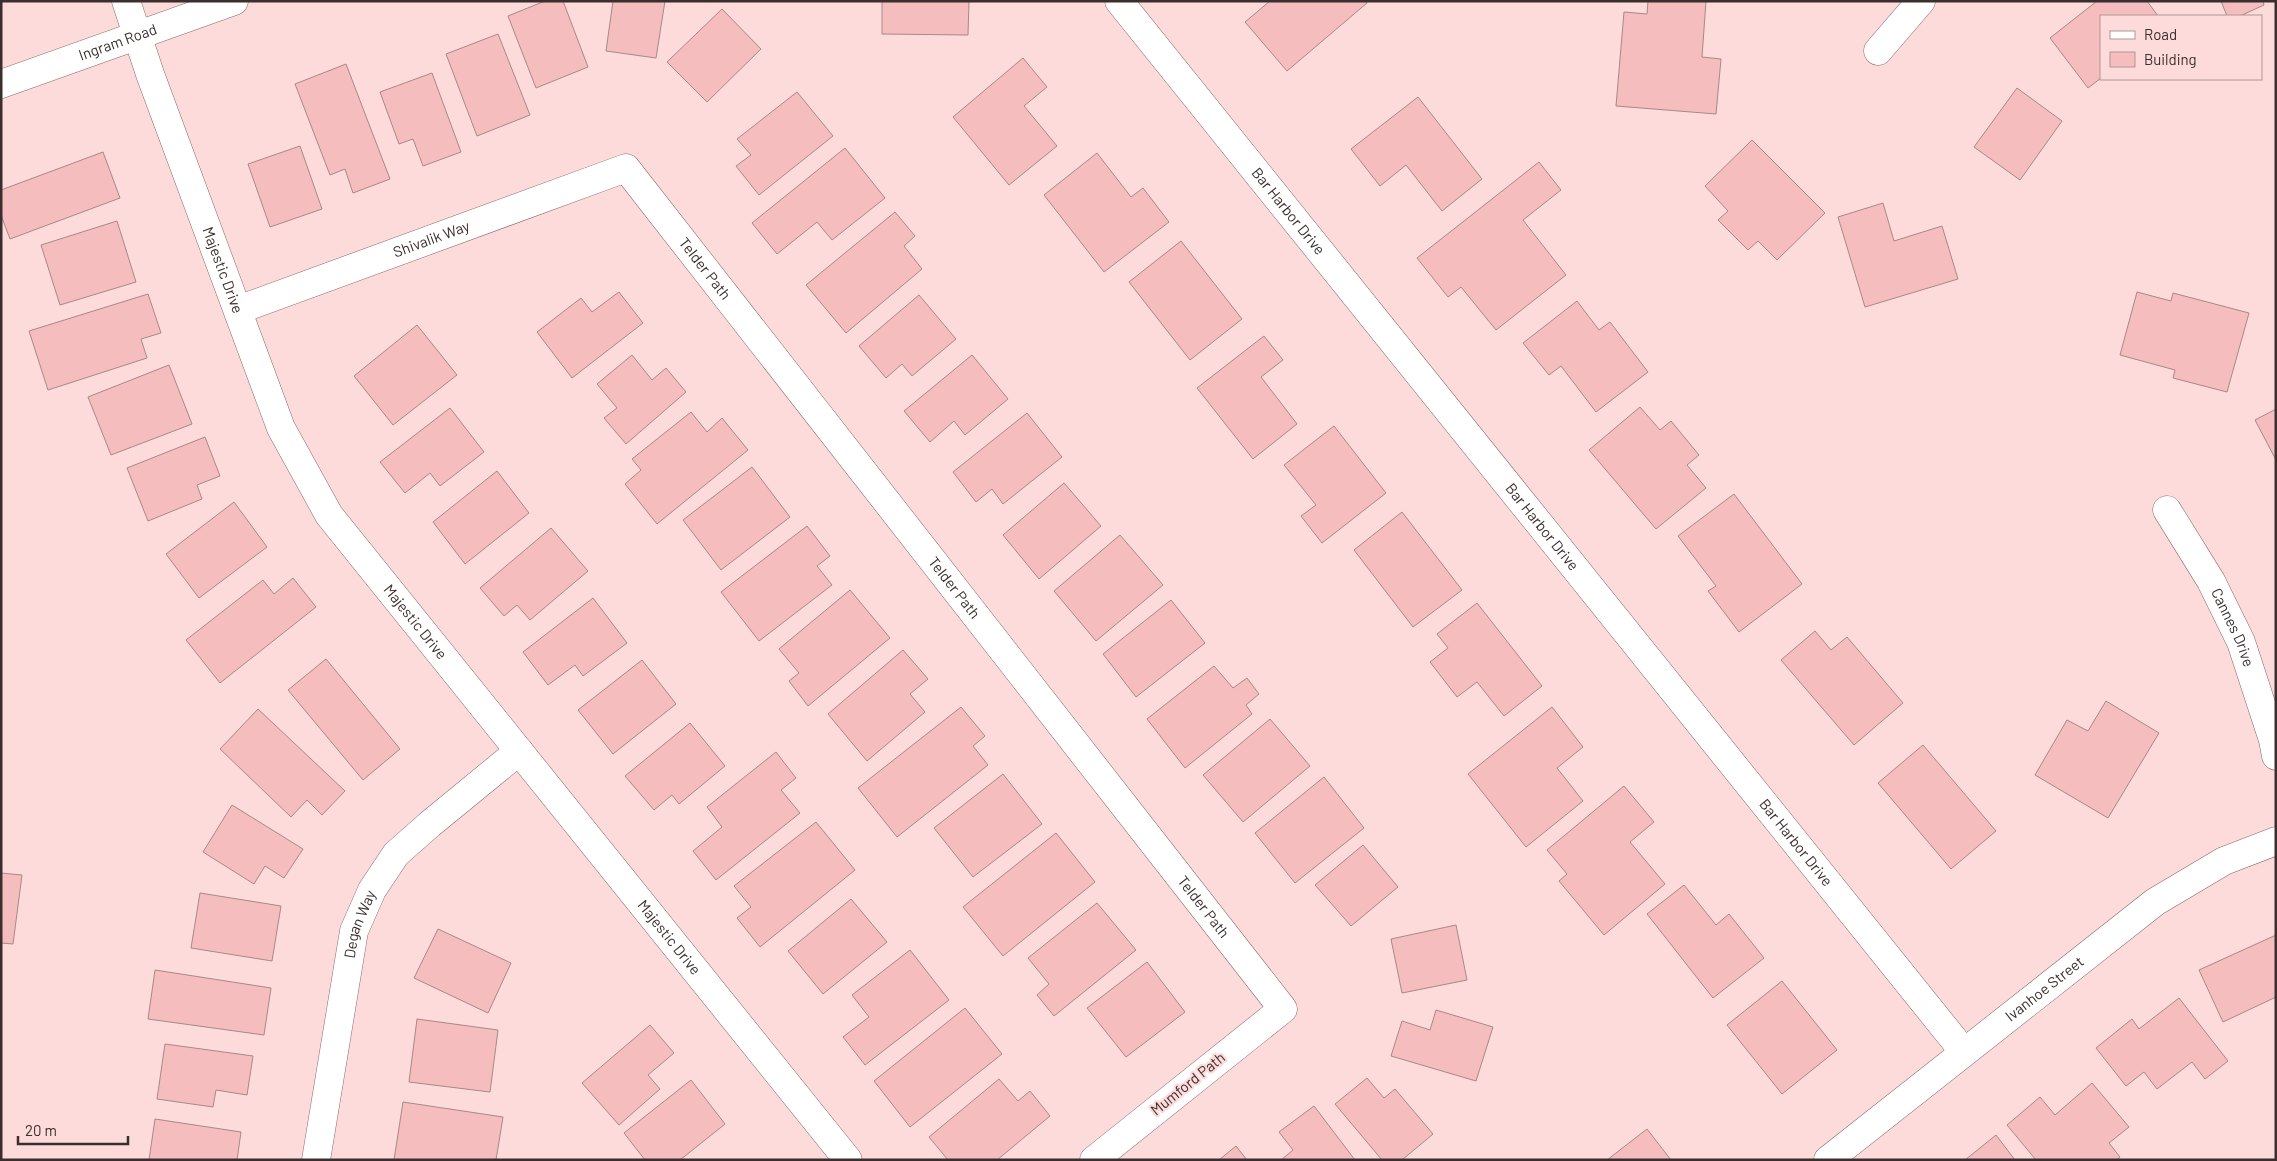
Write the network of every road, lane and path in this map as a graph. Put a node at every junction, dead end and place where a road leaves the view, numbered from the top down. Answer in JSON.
{"nodes":[{"id":1,"x":126,"y":1,"type":"edge"},
{"id":2,"x":234,"y":1,"type":"edge"},
{"id":3,"x":1119,"y":1,"type":"edge"},
{"id":4,"x":1921,"y":1,"type":"edge"},
{"id":5,"x":138,"y":36,"type":"junction"},
{"id":6,"x":1878,"y":51,"type":"dead end"},
{"id":7,"x":1,"y":84,"type":"edge"},
{"id":8,"x":626,"y":168,"type":"joint"},
{"id":9,"x":238,"y":310,"type":"junction"},
{"id":10,"x":2167,"y":510,"type":"dead end"},
{"id":11,"x":520,"y":751,"type":"junction"},
{"id":12,"x":2276,"y":756,"type":"edge"},
{"id":13,"x":2276,"y":841,"type":"edge"},
{"id":14,"x":1283,"y":1009,"type":"joint"},
{"id":15,"x":1964,"y":1052,"type":"junction"},
{"id":16,"x":316,"y":1160,"type":"edge"},
{"id":17,"x":848,"y":1160,"type":"edge"},
{"id":18,"x":1094,"y":1160,"type":"edge"},
{"id":19,"x":1828,"y":1160,"type":"edge"}],
"edges":[{"from":1,"to":5,"type":"street","name":"Majestic Drive"},
{"from":2,"to":5,"type":"street","name":"Ingram Road"},
{"from":3,"to":15,"type":"street","name":"Bar Harbor Drive"},
{"from":4,"to":6,"type":"street"},
{"from":5,"to":7,"type":"street","name":"Ingram Road"},
{"from":5,"to":9,"type":"street","name":"Majestic Drive"},
{"from":8,"to":9,"type":"street","name":"Shivalik Way"},
{"from":8,"to":14,"type":"street","name":"Telder Path"},
{"from":9,"to":11,"type":"street","name":"Majestic Drive"},
{"from":10,"to":12,"type":"street","name":"Cannes Drive"},
{"from":11,"to":16,"type":"street","name":"Degan Way"},
{"from":11,"to":17,"type":"street","name":"Majestic Drive"},
{"from":13,"to":15,"type":"street","name":"Ivanhoe Street"},
{"from":14,"to":18,"type":"street","name":"Mumford Path"},
{"from":15,"to":19,"type":"street","name":"Ivanhoe Street"}]}
